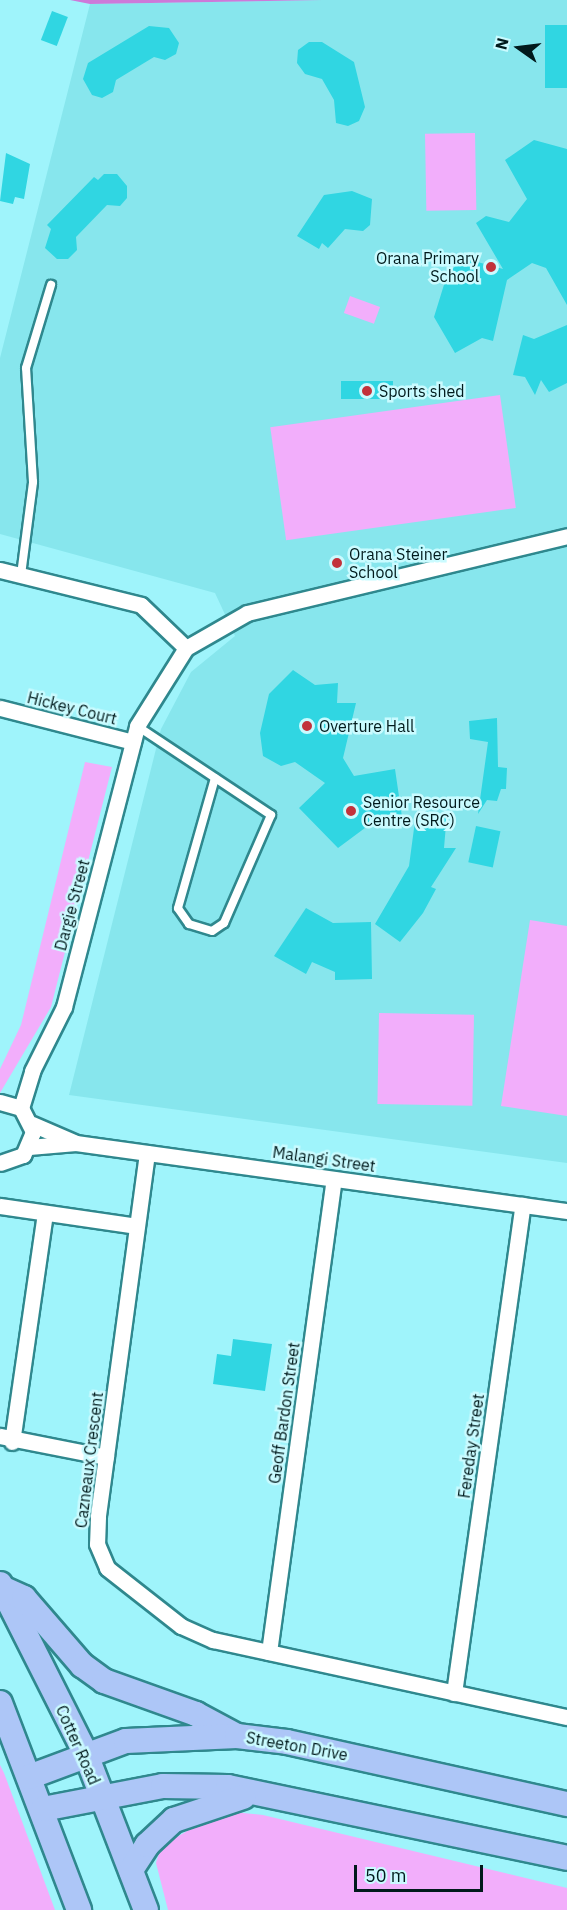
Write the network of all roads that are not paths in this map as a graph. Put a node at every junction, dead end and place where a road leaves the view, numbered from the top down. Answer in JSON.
{"nodes":[{"id":1,"x":51,"y":285,"type":"dead end"},
{"id":2,"x":567,"y":536,"type":"edge"},
{"id":3,"x":0,"y":570,"type":"edge"},
{"id":4,"x":21,"y":575,"type":"junction"},
{"id":5,"x":186,"y":648,"type":"junction"},
{"id":6,"x":0,"y":708,"type":"edge"},
{"id":7,"x":137,"y":726,"type":"junction"},
{"id":8,"x":133,"y":742,"type":"junction"},
{"id":9,"x":215,"y":778,"type":"junction"},
{"id":10,"x":32,"y":1071,"type":"junction"},
{"id":11,"x":3,"y":1102,"type":"edge"},
{"id":12,"x":21,"y":1108,"type":"junction"},
{"id":13,"x":32,"y":1124,"type":"junction"},
{"id":14,"x":76,"y":1143,"type":"junction"},
{"id":15,"x":29,"y":1148,"type":"junction"},
{"id":16,"x":147,"y":1153,"type":"junction"},
{"id":17,"x":0,"y":1163,"type":"edge"},
{"id":18,"x":334,"y":1179,"type":"junction"},
{"id":19,"x":524,"y":1205,"type":"junction"},
{"id":20,"x":0,"y":1206,"type":"edge"},
{"id":21,"x":567,"y":1211,"type":"edge"},
{"id":22,"x":45,"y":1213,"type":"junction"},
{"id":23,"x":137,"y":1226,"type":"junction"},
{"id":24,"x":6,"y":1439,"type":"edge"},
{"id":25,"x":106,"y":1457,"type":"junction"},
{"id":26,"x":1,"y":1586,"type":"edge"},
{"id":27,"x":269,"y":1652,"type":"junction"},
{"id":28,"x":454,"y":1693,"type":"junction"},
{"id":29,"x":0,"y":1703,"type":"edge"},
{"id":30,"x":567,"y":1717,"type":"edge"},
{"id":31,"x":237,"y":1736,"type":"junction"},
{"id":32,"x":85,"y":1752,"type":"junction"},
{"id":33,"x":30,"y":1776,"type":"junction"},
{"id":34,"x":257,"y":1794,"type":"junction"},
{"id":35,"x":100,"y":1796,"type":"junction"},
{"id":36,"x":567,"y":1804,"type":"edge"},
{"id":37,"x":43,"y":1809,"type":"junction"},
{"id":38,"x":567,"y":1858,"type":"edge"},
{"id":39,"x":131,"y":1870,"type":"junction"},
{"id":40,"x":78,"y":1910,"type":"edge"},
{"id":41,"x":146,"y":1910,"type":"edge"}],
"edges":[{"from":1,"to":4,"type":"lane"},
{"from":2,"to":5,"type":"street","name":"Hickey Court"},
{"from":3,"to":4,"type":"street"},
{"from":4,"to":5,"type":"street"},
{"from":5,"to":7,"type":"street","name":"Hickey Court"},
{"from":6,"to":8,"type":"street","name":"Hickey Court"},
{"from":7,"to":8,"type":"street","name":"Hickey Court"},
{"from":7,"to":9,"type":"lane"},
{"from":8,"to":10,"type":"street","name":"Dargie Street"},
{"from":9,"to":9,"type":"lane"},
{"from":10,"to":11,"type":"street","name":"Dargie Street"},
{"from":10,"to":12,"type":"street","name":"Dargie Street"},
{"from":11,"to":12,"type":"street"},
{"from":12,"to":13,"type":"street"},
{"from":13,"to":14,"type":"street","name":"Malangi Street"},
{"from":13,"to":15,"type":"street"},
{"from":14,"to":15,"type":"street","name":"Malangi Street"},
{"from":14,"to":16,"type":"street","name":"Malangi Street"},
{"from":15,"to":17,"type":"street"},
{"from":16,"to":18,"type":"street","name":"Malangi Street"},
{"from":16,"to":23,"type":"street","name":"Cazneaux Crescent"},
{"from":18,"to":19,"type":"street","name":"Malangi Street"},
{"from":18,"to":27,"type":"street","name":"Geoff Bardon Street"},
{"from":19,"to":21,"type":"street","name":"Malangi Street"},
{"from":19,"to":28,"type":"street","name":"Fereday Street"},
{"from":20,"to":22,"type":"street"},
{"from":22,"to":23,"type":"street"},
{"from":22,"to":24,"type":"street"},
{"from":23,"to":25,"type":"street","name":"Cazneaux Crescent"},
{"from":24,"to":25,"type":"street"},
{"from":25,"to":27,"type":"street","name":"Cazneaux Crescent"},
{"from":26,"to":31,"type":"main road"},
{"from":26,"to":32,"type":"main road","name":"Cotter Road"},
{"from":27,"to":28,"type":"street","name":"Cazneaux Crescent"},
{"from":28,"to":30,"type":"street","name":"Cazneaux Crescent"},
{"from":29,"to":33,"type":"main road"},
{"from":31,"to":32,"type":"main road","name":"Streeton Drive"},
{"from":31,"to":36,"type":"main road","name":"Streeton Drive"},
{"from":32,"to":33,"type":"main road","name":"Streeton Drive"},
{"from":32,"to":35,"type":"main road","name":"Cotter Road"},
{"from":33,"to":37,"type":"main road"},
{"from":34,"to":35,"type":"main road"},
{"from":34,"to":38,"type":"main road"},
{"from":34,"to":39,"type":"main road"},
{"from":35,"to":37,"type":"main road"},
{"from":35,"to":39,"type":"main road","name":"Cotter Road"},
{"from":37,"to":40,"type":"main road"},
{"from":39,"to":41,"type":"main road","name":"Cotter Road"}]}
